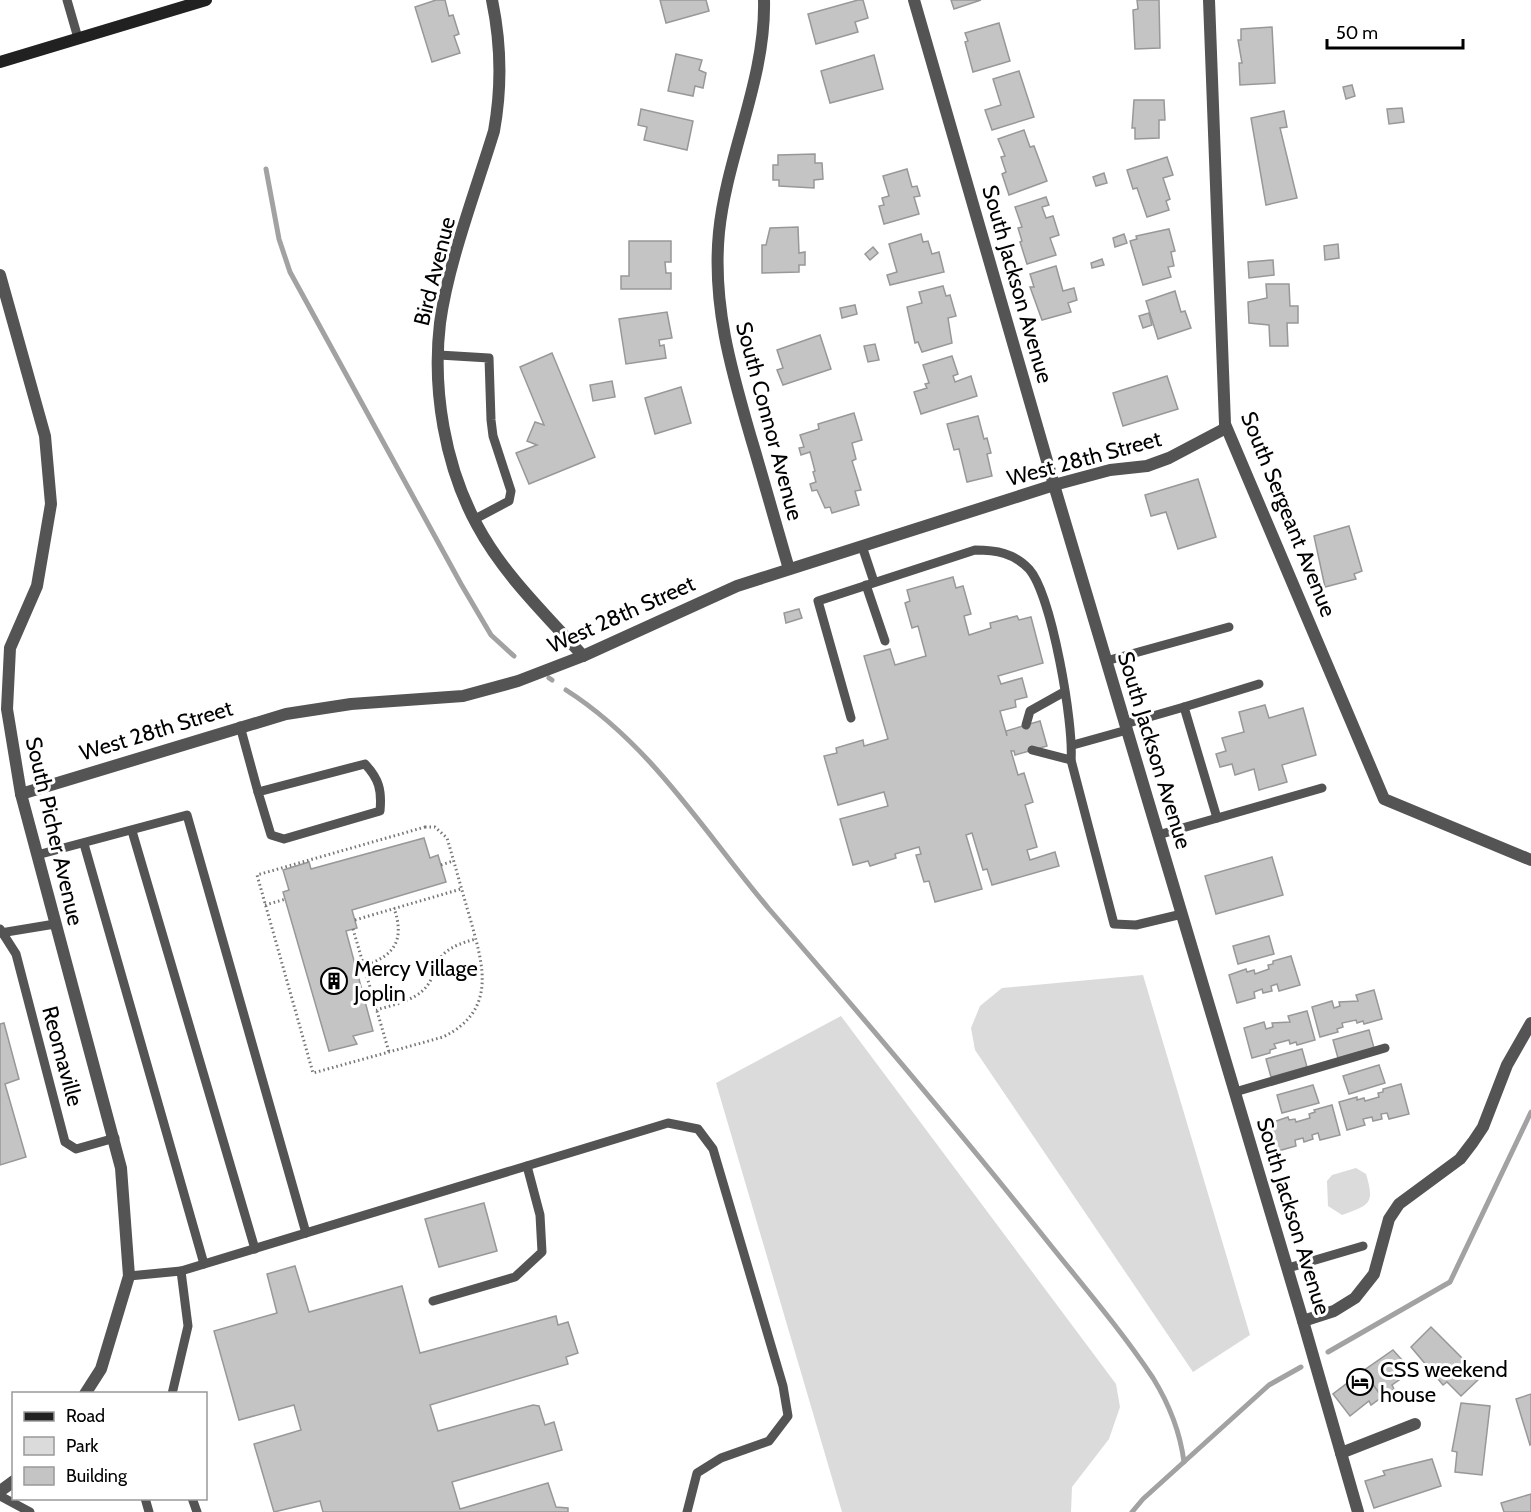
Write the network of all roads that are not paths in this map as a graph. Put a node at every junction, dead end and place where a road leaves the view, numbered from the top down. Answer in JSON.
{"nodes":[{"id":1,"x":67,"y":0,"type":"edge"},
{"id":2,"x":206,"y":0,"type":"edge"},
{"id":3,"x":492,"y":0,"type":"edge"},
{"id":4,"x":764,"y":0,"type":"edge"},
{"id":5,"x":914,"y":0,"type":"edge"},
{"id":6,"x":1209,"y":0,"type":"edge"},
{"id":7,"x":78,"y":39,"type":"junction"},
{"id":8,"x":0,"y":62,"type":"edge"},
{"id":9,"x":0,"y":275,"type":"edge"},
{"id":10,"x":438,"y":355,"type":"junction"},
{"id":11,"x":1226,"y":428,"type":"junction"},
{"id":12,"x":1054,"y":485,"type":"junction"},
{"id":13,"x":475,"y":519,"type":"junction"},
{"id":14,"x":862,"y":546,"type":"junction"},
{"id":15,"x":789,"y":569,"type":"junction"},
{"id":16,"x":870,"y":584,"type":"junction"},
{"id":17,"x":1229,"y":627,"type":"dead end"},
{"id":18,"x":885,"y":641,"type":"dead end"},
{"id":19,"x":583,"y":656,"type":"junction"},
{"id":20,"x":1106,"y":661,"type":"junction"},
{"id":21,"x":4,"y":677,"type":"edge"},
{"id":22,"x":1259,"y":684,"type":"dead end"},
{"id":23,"x":1064,"y":693,"type":"junction"},
{"id":24,"x":1184,"y":707,"type":"junction"},
{"id":25,"x":4,"y":717,"type":"edge"},
{"id":26,"x":852,"y":718,"type":"dead end"},
{"id":27,"x":1026,"y":725,"type":"dead end"},
{"id":28,"x":240,"y":726,"type":"junction"},
{"id":29,"x":1126,"y":727,"type":"junction"},
{"id":30,"x":1073,"y":745,"type":"junction"},
{"id":31,"x":1032,"y":750,"type":"dead end"},
{"id":32,"x":1071,"y":760,"type":"junction"},
{"id":33,"x":1322,"y":788,"type":"dead end"},
{"id":34,"x":258,"y":792,"type":"junction"},
{"id":35,"x":21,"y":794,"type":"junction"},
{"id":36,"x":1217,"y":818,"type":"junction"},
{"id":37,"x":132,"y":831,"type":"junction"},
{"id":38,"x":1158,"y":836,"type":"junction"},
{"id":39,"x":84,"y":844,"type":"junction"},
{"id":40,"x":37,"y":855,"type":"junction"},
{"id":41,"x":1531,"y":860,"type":"edge"},
{"id":42,"x":1182,"y":914,"type":"junction"},
{"id":43,"x":55,"y":924,"type":"junction"},
{"id":44,"x":0,"y":932,"type":"edge"},
{"id":45,"x":1531,"y":1023,"type":"edge"},
{"id":46,"x":1384,"y":1048,"type":"dead end"},
{"id":47,"x":1235,"y":1092,"type":"junction"},
{"id":48,"x":114,"y":1137,"type":"junction"},
{"id":49,"x":527,"y":1166,"type":"junction"},
{"id":50,"x":306,"y":1233,"type":"junction"},
{"id":51,"x":1363,"y":1246,"type":"dead end"},
{"id":52,"x":255,"y":1249,"type":"junction"},
{"id":53,"x":204,"y":1264,"type":"junction"},
{"id":54,"x":1288,"y":1268,"type":"junction"},
{"id":55,"x":181,"y":1271,"type":"junction"},
{"id":56,"x":129,"y":1276,"type":"junction"},
{"id":57,"x":433,"y":1302,"type":"dead end"},
{"id":58,"x":1304,"y":1321,"type":"junction"},
{"id":59,"x":86,"y":1392,"type":"edge"},
{"id":60,"x":172,"y":1392,"type":"edge"},
{"id":61,"x":1415,"y":1424,"type":"dead end"},
{"id":62,"x":1341,"y":1453,"type":"junction"},
{"id":63,"x":12,"y":1483,"type":"edge"},
{"id":64,"x":0,"y":1494,"type":"edge"},
{"id":65,"x":30,"y":1512,"type":"edge"},
{"id":66,"x":687,"y":1512,"type":"edge"},
{"id":67,"x":1358,"y":1512,"type":"edge"}],
"edges":[{"from":1,"to":7,"type":"lane"},
{"from":2,"to":7,"type":"main road"},
{"from":3,"to":10,"type":"street","name":"Bird Avenue"},
{"from":4,"to":15,"type":"street","name":"South Connor Avenue"},
{"from":5,"to":12,"type":"street","name":"South Jackson Avenue"},
{"from":6,"to":11,"type":"street","name":"South Sergeant Avenue"},
{"from":7,"to":8,"type":"main road"},
{"from":9,"to":21,"type":"street","name":"South Picher Avenue"},
{"from":10,"to":13,"type":"street","name":"Bird Avenue"},
{"from":10,"to":13,"type":"lane"},
{"from":11,"to":12,"type":"street","name":"West 28th Street"},
{"from":11,"to":41,"type":"street","name":"South Sergeant Avenue"},
{"from":12,"to":14,"type":"street","name":"West 28th Street"},
{"from":12,"to":20,"type":"street","name":"South Jackson Avenue"},
{"from":13,"to":19,"type":"street","name":"Bird Avenue"},
{"from":14,"to":15,"type":"street","name":"West 28th Street"},
{"from":14,"to":16,"type":"lane"},
{"from":15,"to":19,"type":"street","name":"West 28th Street"},
{"from":16,"to":18,"type":"lane"},
{"from":16,"to":23,"type":"lane"},
{"from":16,"to":26,"type":"lane"},
{"from":17,"to":20,"type":"lane"},
{"from":19,"to":28,"type":"street","name":"West 28th Street"},
{"from":20,"to":29,"type":"street","name":"South Jackson Avenue"},
{"from":21,"to":25,"type":"street","name":"South Picher Avenue"},
{"from":22,"to":24,"type":"lane"},
{"from":23,"to":27,"type":"lane"},
{"from":23,"to":30,"type":"lane"},
{"from":24,"to":29,"type":"lane"},
{"from":24,"to":36,"type":"lane"},
{"from":25,"to":35,"type":"street","name":"South Picher Avenue"},
{"from":28,"to":34,"type":"lane"},
{"from":28,"to":35,"type":"street","name":"West 28th Street"},
{"from":29,"to":30,"type":"lane"},
{"from":29,"to":38,"type":"street","name":"South Jackson Avenue"},
{"from":30,"to":32,"type":"lane"},
{"from":31,"to":32,"type":"lane"},
{"from":32,"to":42,"type":"lane"},
{"from":33,"to":36,"type":"lane"},
{"from":34,"to":34,"type":"lane"},
{"from":35,"to":40,"type":"street","name":"South Picher Avenue"},
{"from":36,"to":38,"type":"lane"},
{"from":37,"to":39,"type":"lane"},
{"from":37,"to":50,"type":"lane"},
{"from":37,"to":52,"type":"lane"},
{"from":38,"to":42,"type":"street","name":"South Jackson Avenue"},
{"from":39,"to":40,"type":"lane"},
{"from":39,"to":53,"type":"lane"},
{"from":40,"to":43,"type":"street","name":"South Picher Avenue"},
{"from":42,"to":47,"type":"street","name":"South Jackson Avenue"},
{"from":43,"to":44,"type":"lane","name":"Reomaville"},
{"from":43,"to":48,"type":"street","name":"South Picher Avenue"},
{"from":44,"to":48,"type":"lane","name":"Reomaville"},
{"from":45,"to":58,"type":"street"},
{"from":46,"to":47,"type":"lane"},
{"from":47,"to":54,"type":"street","name":"South Jackson Avenue"},
{"from":48,"to":56,"type":"street","name":"South Picher Avenue"},
{"from":49,"to":50,"type":"lane"},
{"from":49,"to":57,"type":"lane"},
{"from":49,"to":66,"type":"lane"},
{"from":50,"to":52,"type":"lane"},
{"from":51,"to":54,"type":"lane"},
{"from":52,"to":53,"type":"lane"},
{"from":53,"to":55,"type":"lane"},
{"from":54,"to":58,"type":"street","name":"South Jackson Avenue"},
{"from":55,"to":56,"type":"lane"},
{"from":55,"to":60,"type":"lane"},
{"from":56,"to":59,"type":"street","name":"South Picher Avenue"},
{"from":58,"to":62,"type":"street","name":"South Jackson Avenue"},
{"from":61,"to":62,"type":"street"},
{"from":62,"to":67,"type":"street","name":"South Jackson Avenue"},
{"from":63,"to":64,"type":"street"},
{"from":64,"to":65,"type":"lane"}]}
